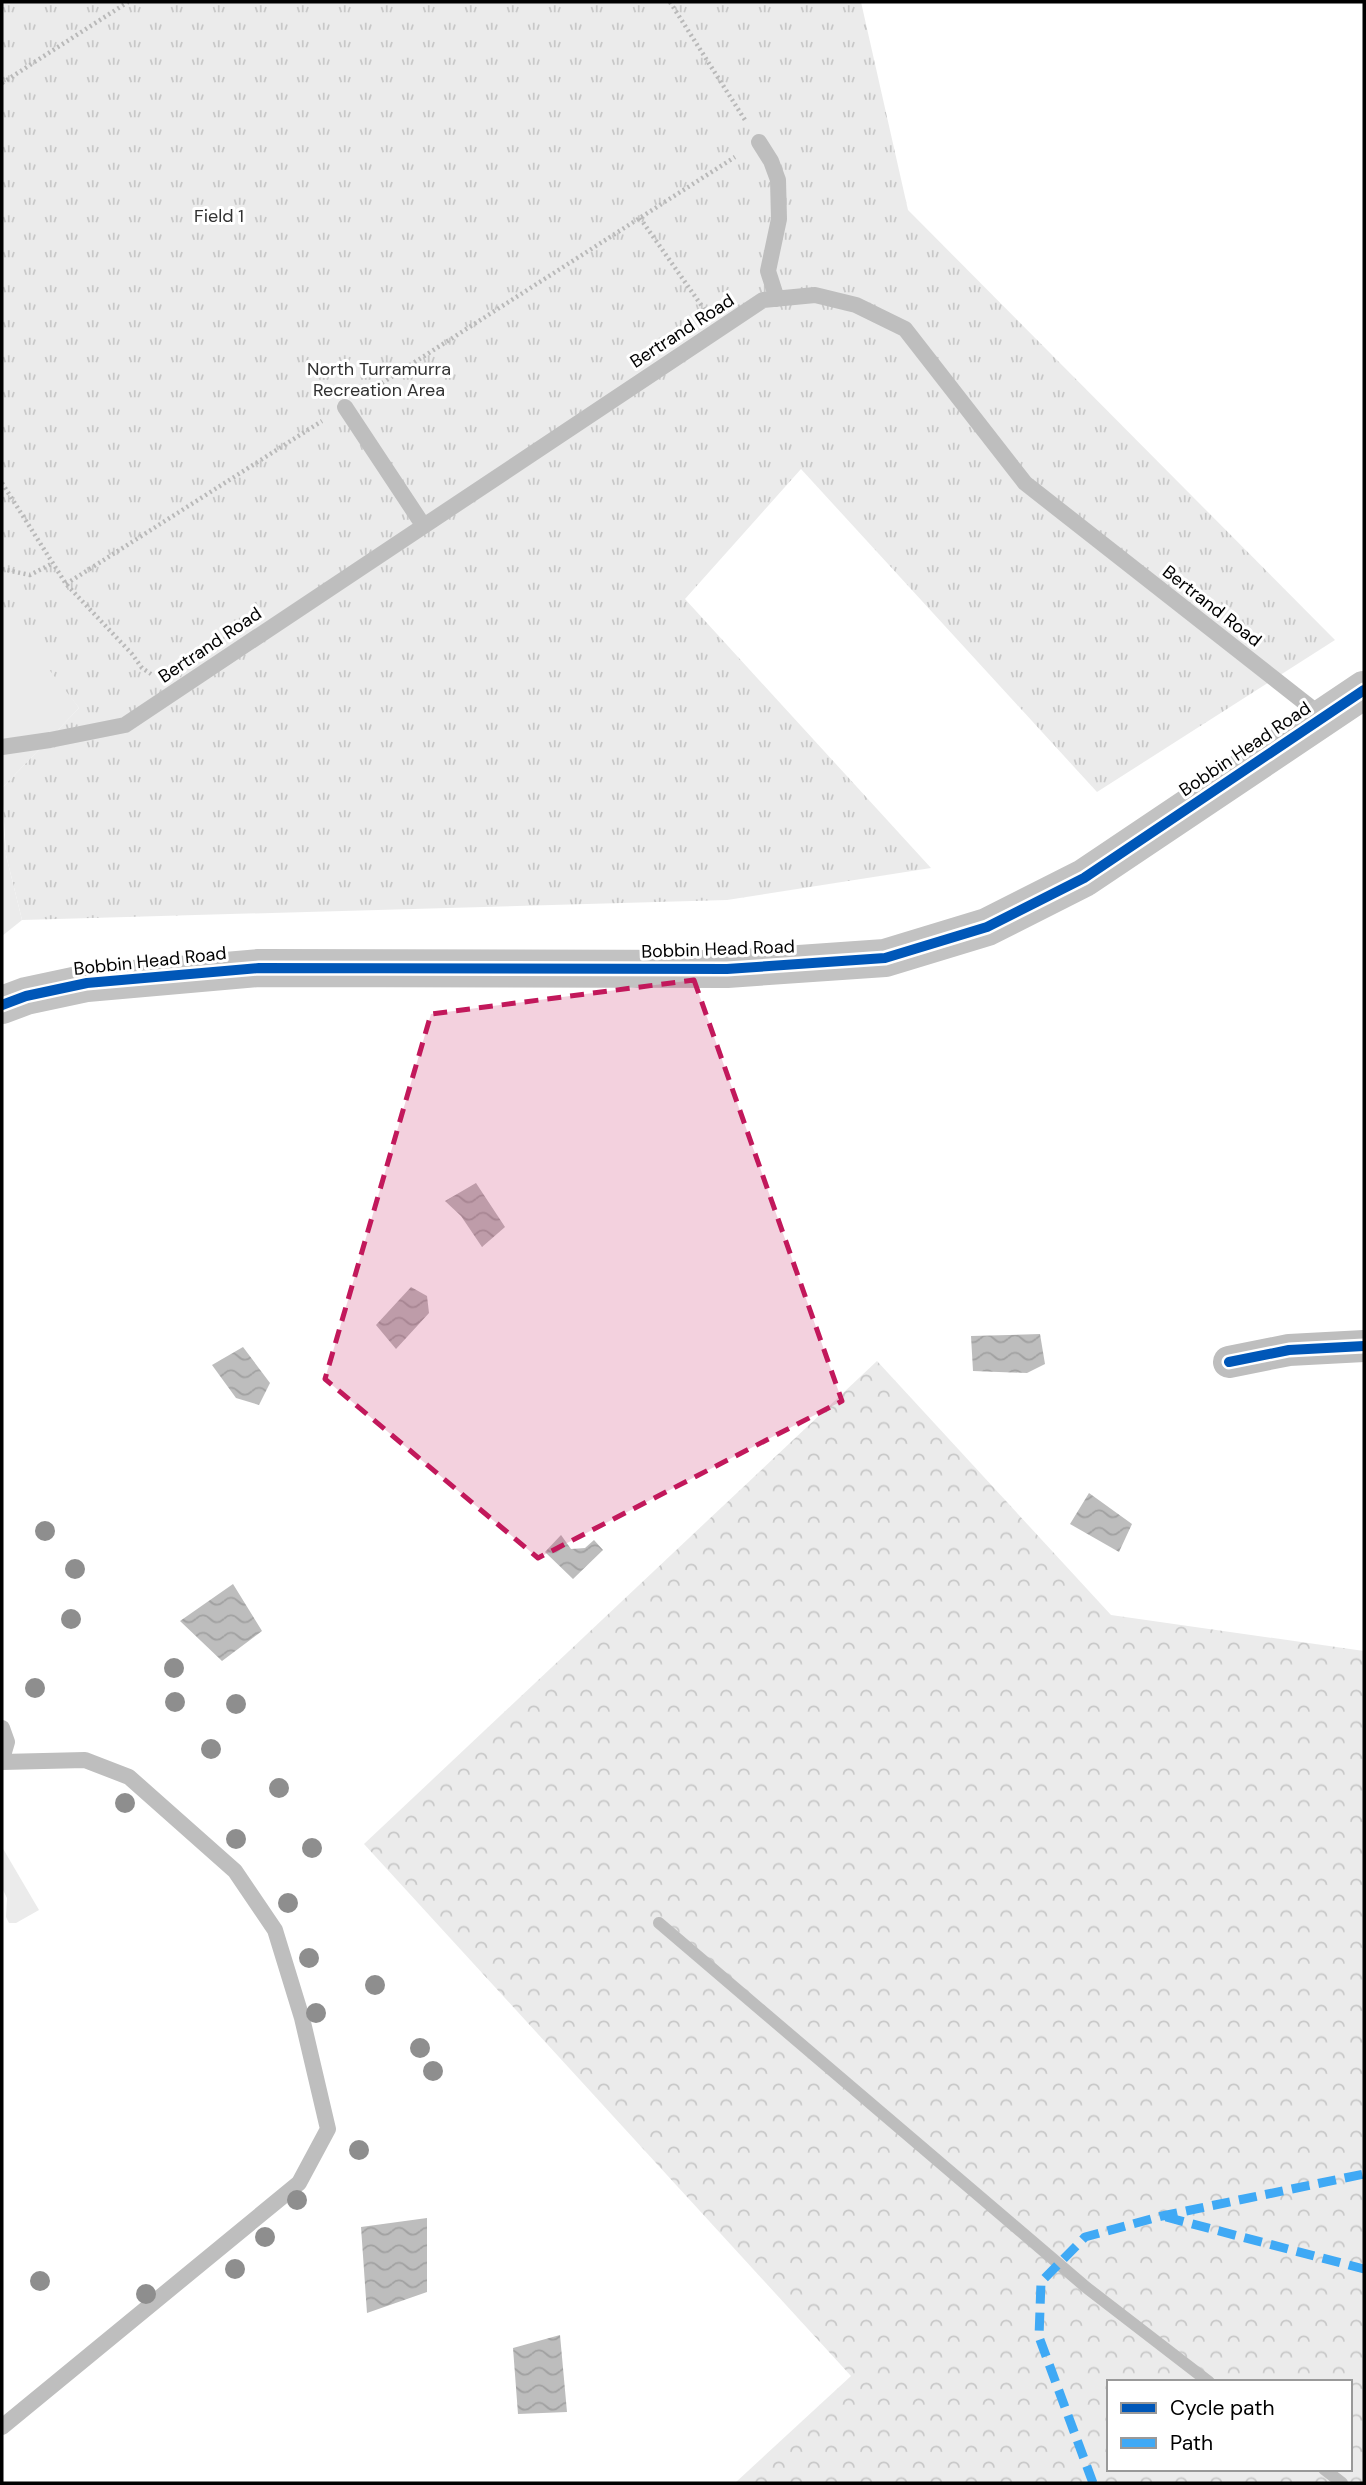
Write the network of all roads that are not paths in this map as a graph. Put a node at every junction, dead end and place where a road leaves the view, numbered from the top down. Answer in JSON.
{"nodes":[{"id":1,"x":759,"y":142,"type":"road end"},
{"id":2,"x":777,"y":299,"type":"junction"},
{"id":3,"x":345,"y":407,"type":"road end"},
{"id":4,"x":423,"y":525,"type":"junction"},
{"id":5,"x":1364,"y":690,"type":"edge"},
{"id":6,"x":1323,"y":718,"type":"junction"},
{"id":7,"x":2,"y":747,"type":"edge"},
{"id":8,"x":2,"y":1005,"type":"edge"},
{"id":9,"x":1364,"y":1346,"type":"edge"},
{"id":10,"x":1229,"y":1362,"type":"dead end"},
{"id":11,"x":2,"y":1728,"type":"edge"},
{"id":12,"x":2,"y":1761,"type":"edge"},
{"id":13,"x":2,"y":2427,"type":"edge"}],
"edges":[{"from":1,"to":2,"type":"lane"},
{"from":2,"to":4,"type":"lane","name":"Bertrand Road"},
{"from":2,"to":6,"type":"lane","name":"Bertrand Road"},
{"from":3,"to":4,"type":"lane"},
{"from":4,"to":7,"type":"lane","name":"Bertrand Road"},
{"from":5,"to":6,"type":"main road","name":"Bobbin Head Road"},
{"from":6,"to":8,"type":"main road","name":"Bobbin Head Road"},
{"from":9,"to":10,"type":"street"},
{"from":11,"to":12,"type":"lane"},
{"from":12,"to":13,"type":"lane"}]}
